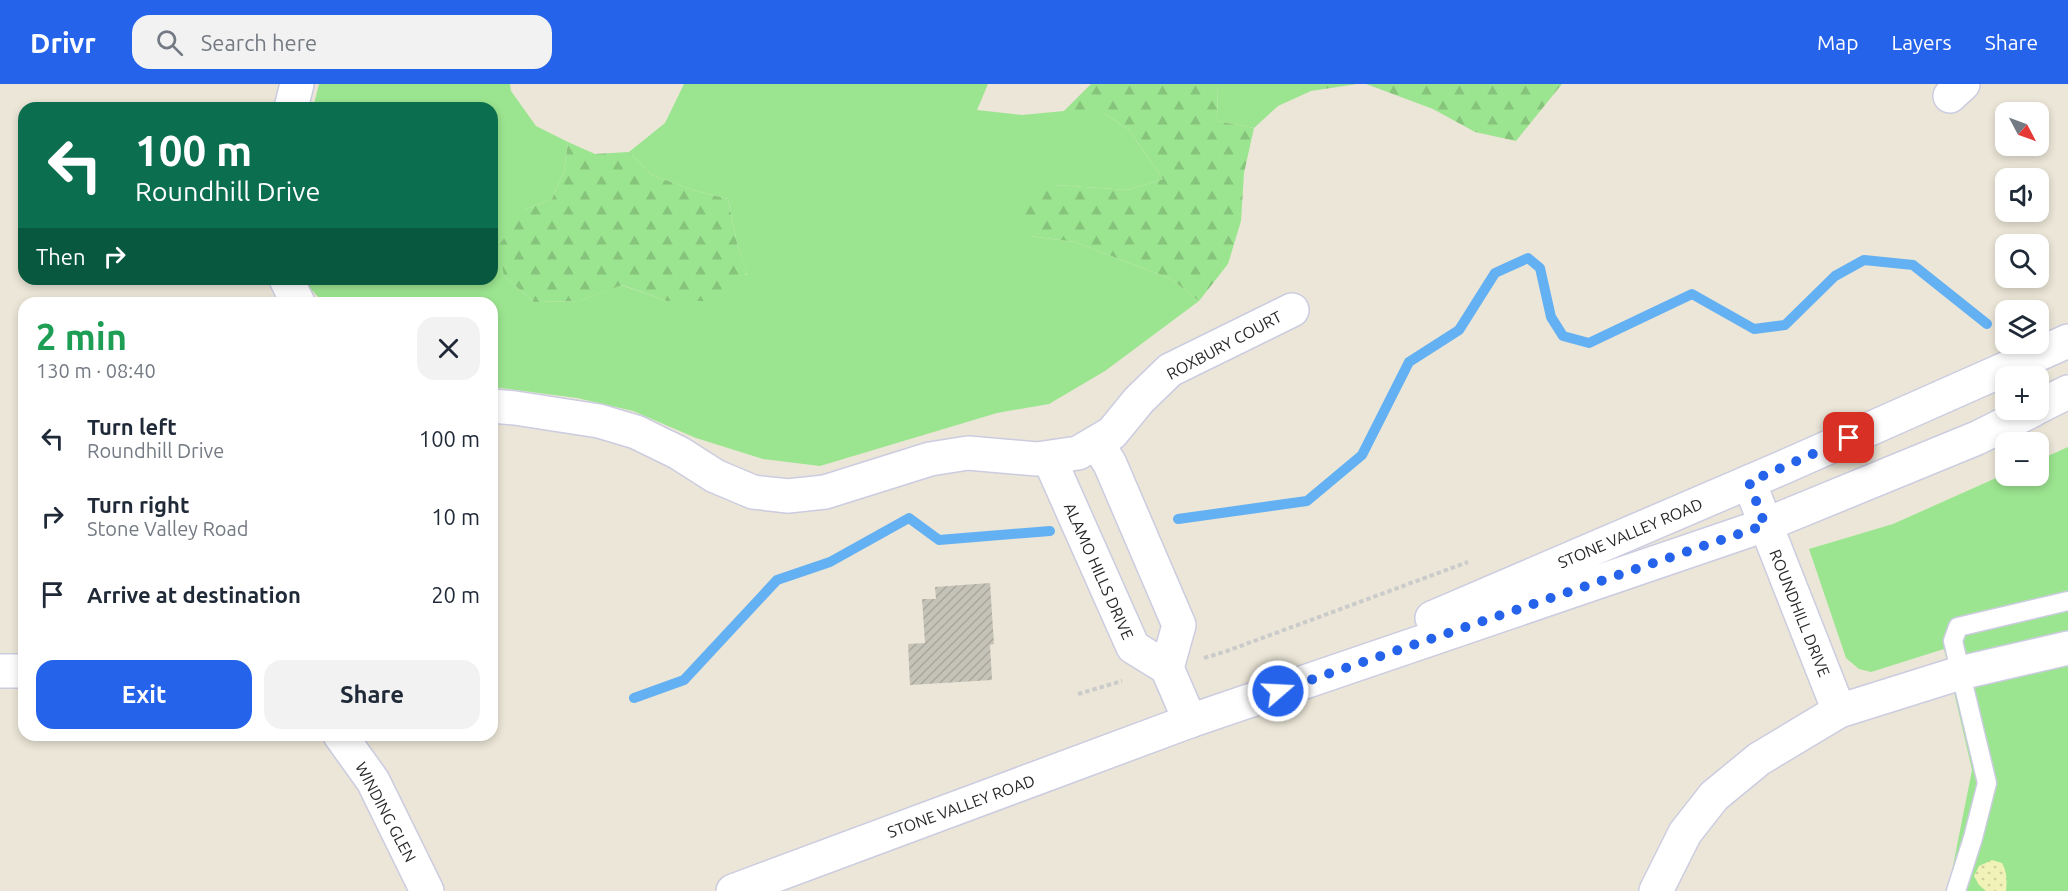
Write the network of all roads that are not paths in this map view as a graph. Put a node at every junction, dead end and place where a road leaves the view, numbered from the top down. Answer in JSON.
{"nodes":[{"id":1,"x":297,"y":84,"type":"edge"},
{"id":2,"x":292,"y":102,"type":"edge"},
{"id":3,"x":1292,"y":310,"type":"dead end"},
{"id":4,"x":2068,"y":341,"type":"edge"},
{"id":5,"x":2068,"y":392,"type":"edge"},
{"id":6,"x":2049,"y":402,"type":"edge"},
{"id":7,"x":498,"y":407,"type":"edge"},
{"id":8,"x":2013,"y":420,"type":"edge"},
{"id":9,"x":1075,"y":451,"type":"junction"},
{"id":10,"x":1749,"y":482,"type":"junction"},
{"id":11,"x":1765,"y":525,"type":"junction"},
{"id":12,"x":2068,"y":601,"type":"edge"},
{"id":13,"x":2068,"y":648,"type":"edge"},
{"id":14,"x":1167,"y":668,"type":"junction"},
{"id":15,"x":0,"y":671,"type":"edge"},
{"id":16,"x":18,"y":671,"type":"edge"},
{"id":17,"x":1960,"y":673,"type":"junction"},
{"id":18,"x":1839,"y":711,"type":"junction"},
{"id":19,"x":1190,"y":722,"type":"junction"},
{"id":20,"x":344,"y":741,"type":"edge"},
{"id":21,"x":427,"y":891,"type":"edge"},
{"id":22,"x":733,"y":891,"type":"edge"},
{"id":23,"x":1656,"y":891,"type":"edge"},
{"id":24,"x":1956,"y":891,"type":"edge"}],
"edges":[{"from":1,"to":2,"type":"street"},
{"from":3,"to":9,"type":"street","name":"ROXBURY COURT"},
{"from":4,"to":10,"type":"street","name":"STONE VALLEY ROAD"},
{"from":5,"to":6,"type":"street"},
{"from":7,"to":9,"type":"street"},
{"from":8,"to":11,"type":"street","name":"STONE VALLEY ROAD"},
{"from":9,"to":14,"type":"street","name":"ALAMO HILLS DRIVE"},
{"from":9,"to":14,"type":"street"},
{"from":10,"to":11,"type":"street","name":"ROUNDHILL DRIVE"},
{"from":10,"to":19,"type":"street","name":"STONE VALLEY ROAD"},
{"from":11,"to":18,"type":"street","name":"ROUNDHILL DRIVE"},
{"from":11,"to":19,"type":"street","name":"STONE VALLEY ROAD"},
{"from":12,"to":17,"type":"lane"},
{"from":13,"to":17,"type":"street"},
{"from":14,"to":19,"type":"street"},
{"from":15,"to":16,"type":"street"},
{"from":17,"to":18,"type":"street"},
{"from":17,"to":24,"type":"lane"},
{"from":18,"to":23,"type":"street"},
{"from":19,"to":22,"type":"street","name":"STONE VALLEY ROAD"},
{"from":20,"to":21,"type":"street","name":"WINDING GLEN"}]}
